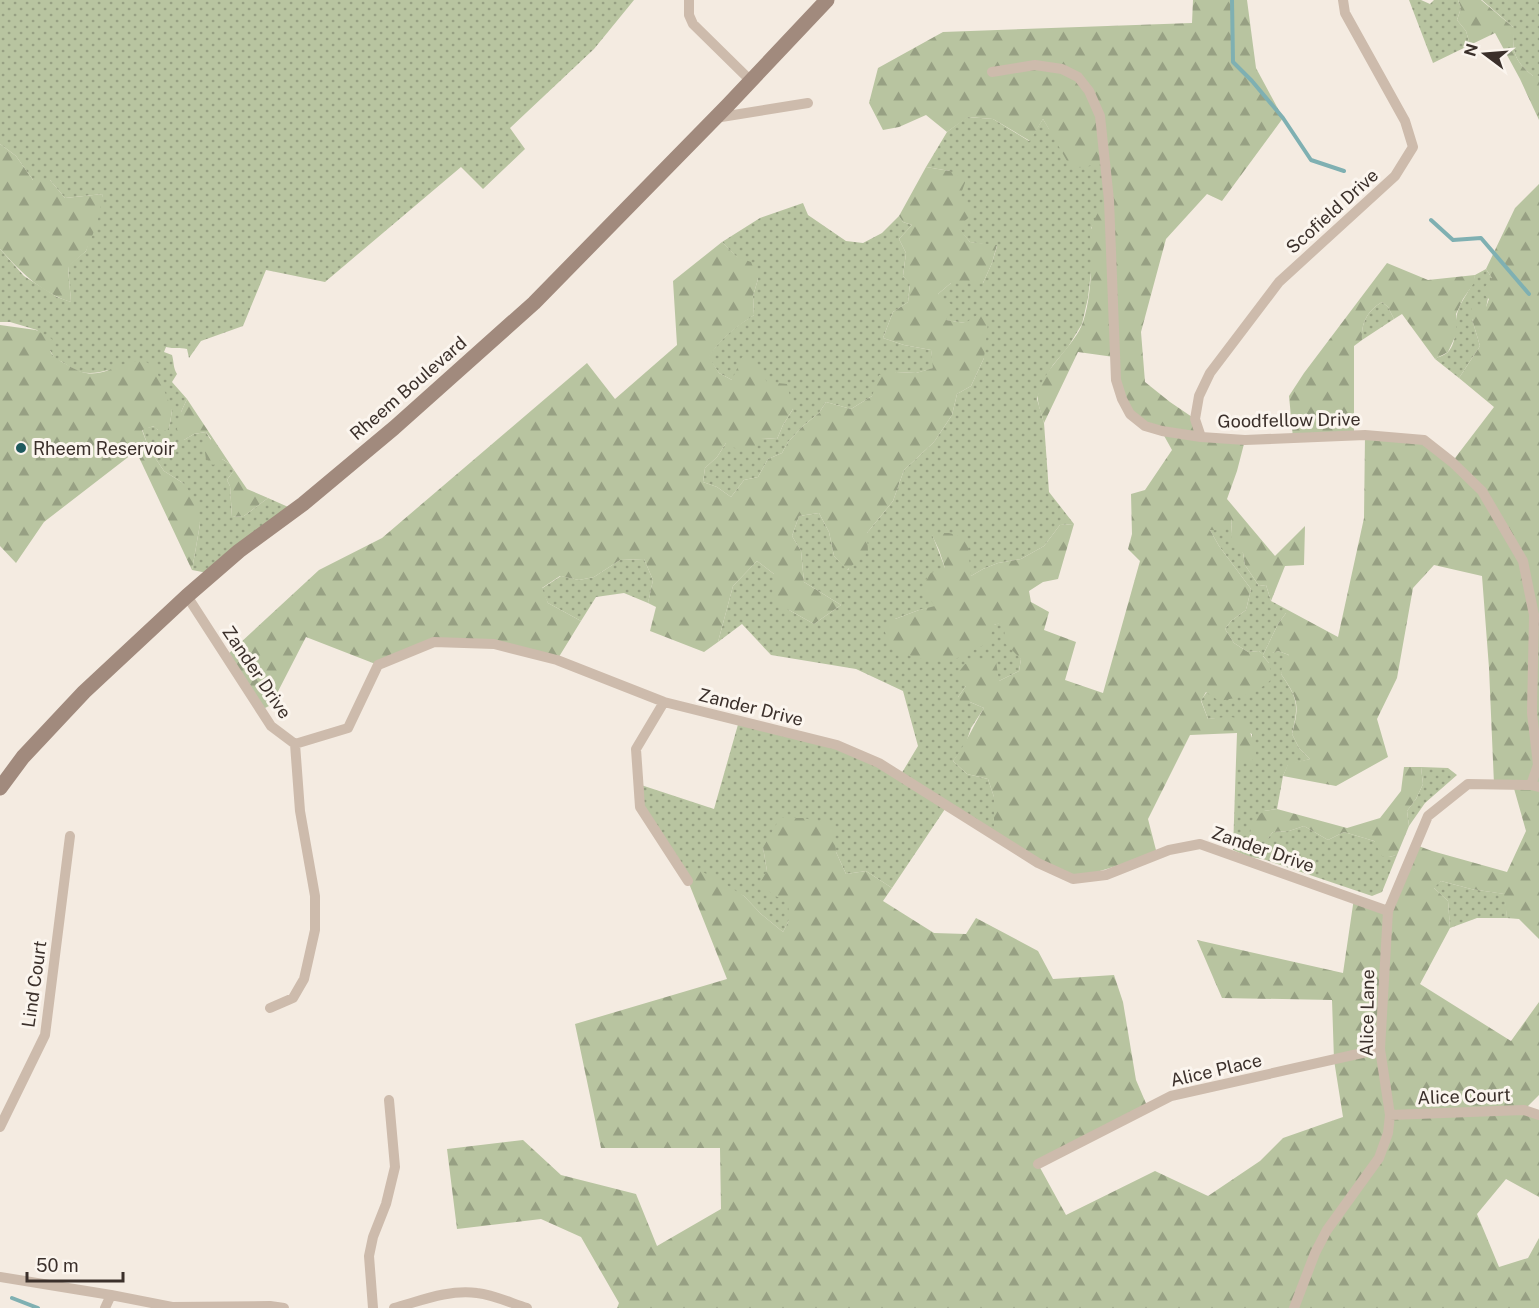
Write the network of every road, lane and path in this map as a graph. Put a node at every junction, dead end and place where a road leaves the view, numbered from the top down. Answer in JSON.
{"nodes":[{"id":1,"x":689,"y":0,"type":"edge"},
{"id":2,"x":827,"y":0,"type":"edge"},
{"id":3,"x":1343,"y":0,"type":"edge"},
{"id":4,"x":992,"y":72,"type":"dead end"},
{"id":5,"x":750,"y":81,"type":"junction"},
{"id":6,"x":808,"y":103,"type":"dead end"},
{"id":7,"x":715,"y":118,"type":"junction"},
{"id":8,"x":1201,"y":437,"type":"junction"},
{"id":9,"x":187,"y":596,"type":"junction"},
{"id":10,"x":664,"y":702,"type":"junction"},
{"id":11,"x":295,"y":744,"type":"junction"},
{"id":12,"x":1535,"y":786,"type":"edge"},
{"id":13,"x":0,"y":788,"type":"edge"},
{"id":14,"x":70,"y":836,"type":"dead end"},
{"id":15,"x":688,"y":881,"type":"dead end"},
{"id":16,"x":1388,"y":911,"type":"junction"},
{"id":17,"x":270,"y":1008,"type":"dead end"},
{"id":18,"x":1380,"y":1049,"type":"junction"},
{"id":19,"x":389,"y":1100,"type":"dead end"},
{"id":20,"x":1390,"y":1115,"type":"junction"},
{"id":21,"x":1539,"y":1115,"type":"edge"},
{"id":22,"x":0,"y":1127,"type":"edge"},
{"id":23,"x":1038,"y":1164,"type":"dead end"},
{"id":24,"x":0,"y":1276,"type":"edge"},
{"id":25,"x":111,"y":1295,"type":"junction"},
{"id":26,"x":105,"y":1308,"type":"edge"},
{"id":27,"x":284,"y":1308,"type":"edge"},
{"id":28,"x":373,"y":1308,"type":"edge"},
{"id":29,"x":394,"y":1308,"type":"edge"},
{"id":30,"x":527,"y":1308,"type":"edge"},
{"id":31,"x":1294,"y":1308,"type":"edge"}],
"edges":[{"from":1,"to":5,"type":"street"},
{"from":2,"to":5,"type":"street","name":"Rheem Boulevard"},
{"from":3,"to":8,"type":"street","name":"Scofield Drive"},
{"from":4,"to":8,"type":"street","name":"Goodfellow Drive"},
{"from":5,"to":7,"type":"street","name":"Rheem Boulevard"},
{"from":6,"to":7,"type":"street"},
{"from":7,"to":9,"type":"street","name":"Rheem Boulevard"},
{"from":8,"to":12,"type":"street","name":"Goodfellow Drive"},
{"from":9,"to":11,"type":"street","name":"Zander Drive"},
{"from":9,"to":13,"type":"street","name":"Rheem Boulevard"},
{"from":10,"to":11,"type":"street","name":"Zander Drive"},
{"from":10,"to":15,"type":"street"},
{"from":10,"to":16,"type":"street","name":"Zander Drive"},
{"from":11,"to":17,"type":"street"},
{"from":12,"to":16,"type":"street","name":"Alice Lane"},
{"from":14,"to":22,"type":"street","name":"Lind Court"},
{"from":16,"to":18,"type":"street","name":"Alice Lane"},
{"from":18,"to":20,"type":"street","name":"Alice Lane"},
{"from":18,"to":23,"type":"street","name":"Alice Place"},
{"from":19,"to":28,"type":"street"},
{"from":20,"to":21,"type":"street","name":"Alice Court"},
{"from":20,"to":31,"type":"street","name":"Alice Lane"},
{"from":24,"to":25,"type":"street"},
{"from":25,"to":26,"type":"street"},
{"from":25,"to":27,"type":"street"},
{"from":29,"to":30,"type":"street"}]}
